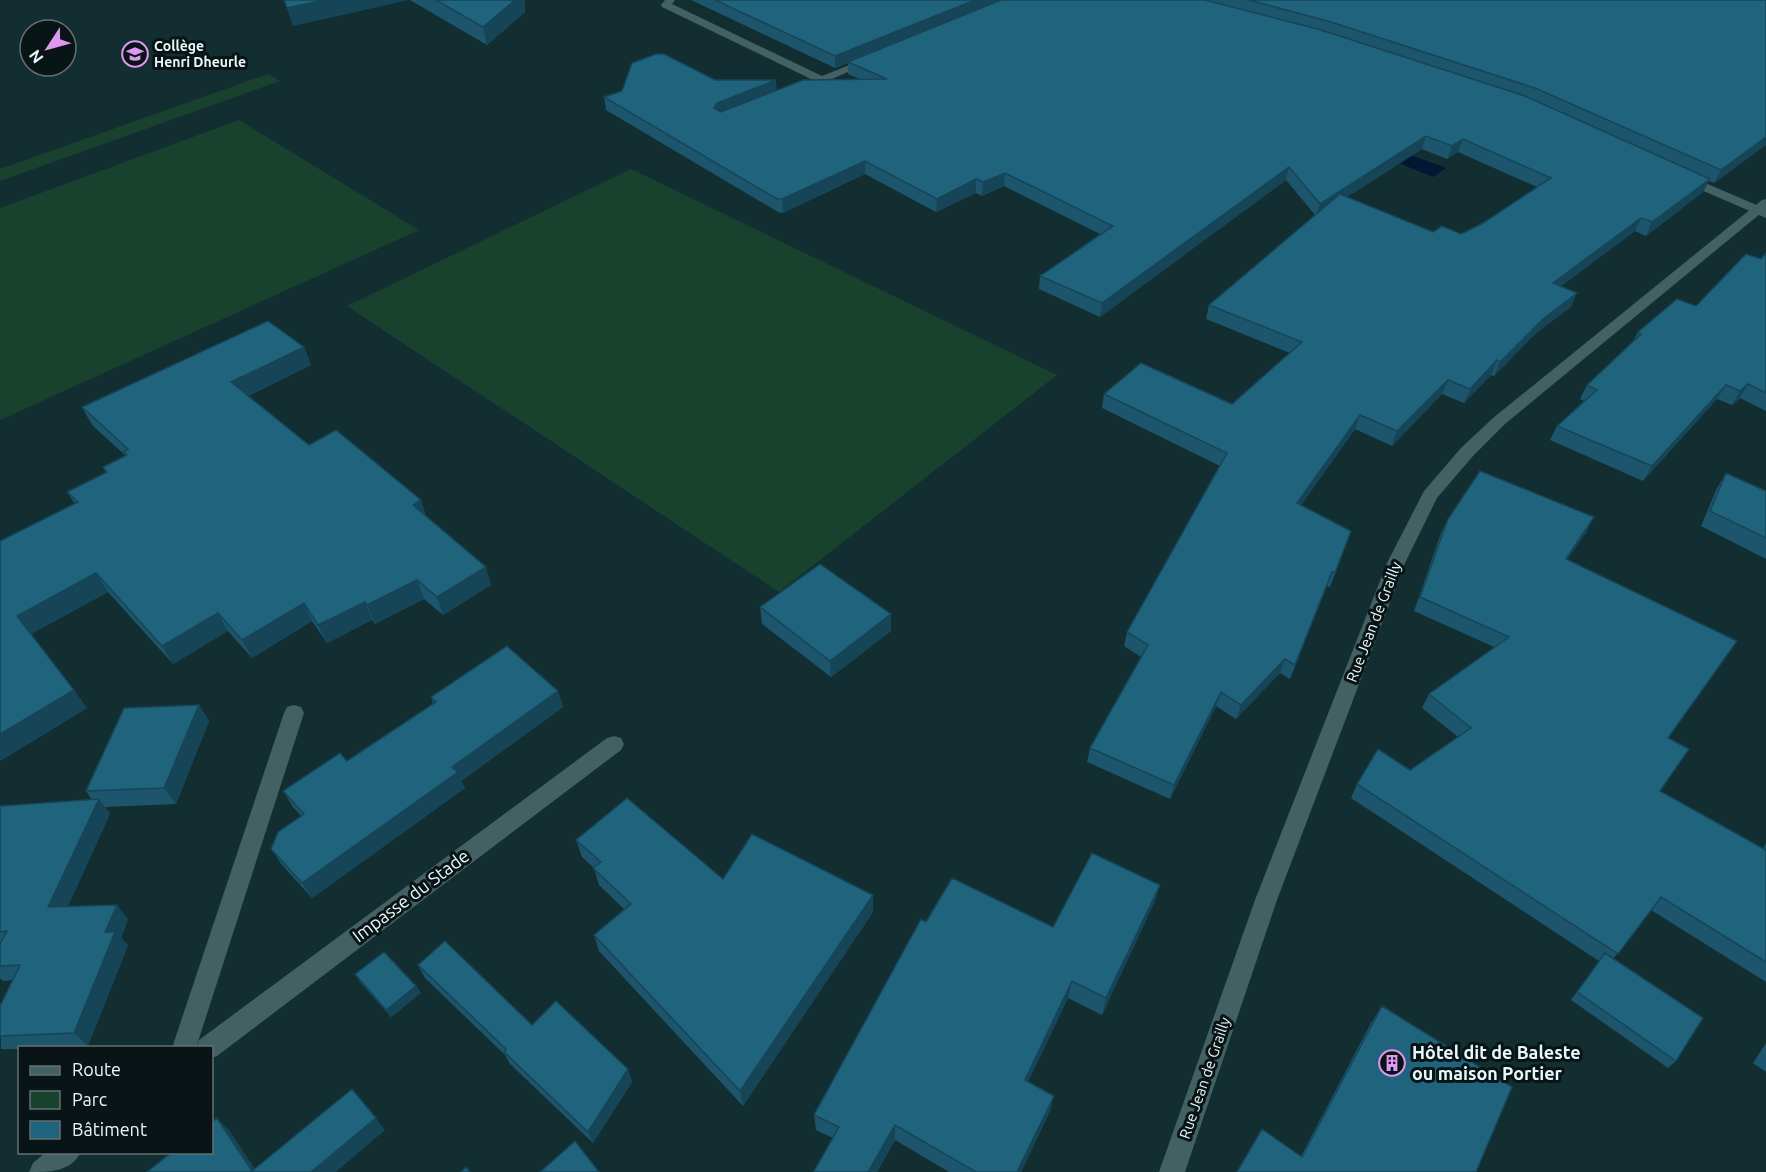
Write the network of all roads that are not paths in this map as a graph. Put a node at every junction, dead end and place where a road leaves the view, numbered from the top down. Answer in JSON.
{"nodes":[{"id":1,"x":670,"y":0,"type":"edge"},
{"id":2,"x":887,"y":53,"type":"edge"},
{"id":3,"x":822,"y":80,"type":"junction"},
{"id":4,"x":789,"y":93,"type":"edge"},
{"id":5,"x":1672,"y":172,"type":"edge"},
{"id":6,"x":1763,"y":209,"type":"edge"},
{"id":7,"x":294,"y":713,"type":"dead end"},
{"id":8,"x":614,"y":744,"type":"dead end"},
{"id":9,"x":184,"y":1046,"type":"edge"},
{"id":10,"x":209,"y":1046,"type":"edge"},
{"id":11,"x":65,"y":1154,"type":"edge"},
{"id":12,"x":42,"y":1172,"type":"edge"},
{"id":13,"x":1172,"y":1172,"type":"edge"}],
"edges":[{"from":1,"to":3,"type":"street"},
{"from":2,"to":3,"type":"street"},
{"from":3,"to":4,"type":"street"},
{"from":5,"to":6,"type":"street"},
{"from":6,"to":13,"type":"street","name":"Rue Jean de Grailly"},
{"from":7,"to":9,"type":"street"},
{"from":8,"to":10,"type":"street","name":"Impasse du Stade"},
{"from":11,"to":12,"type":"street"}]}
